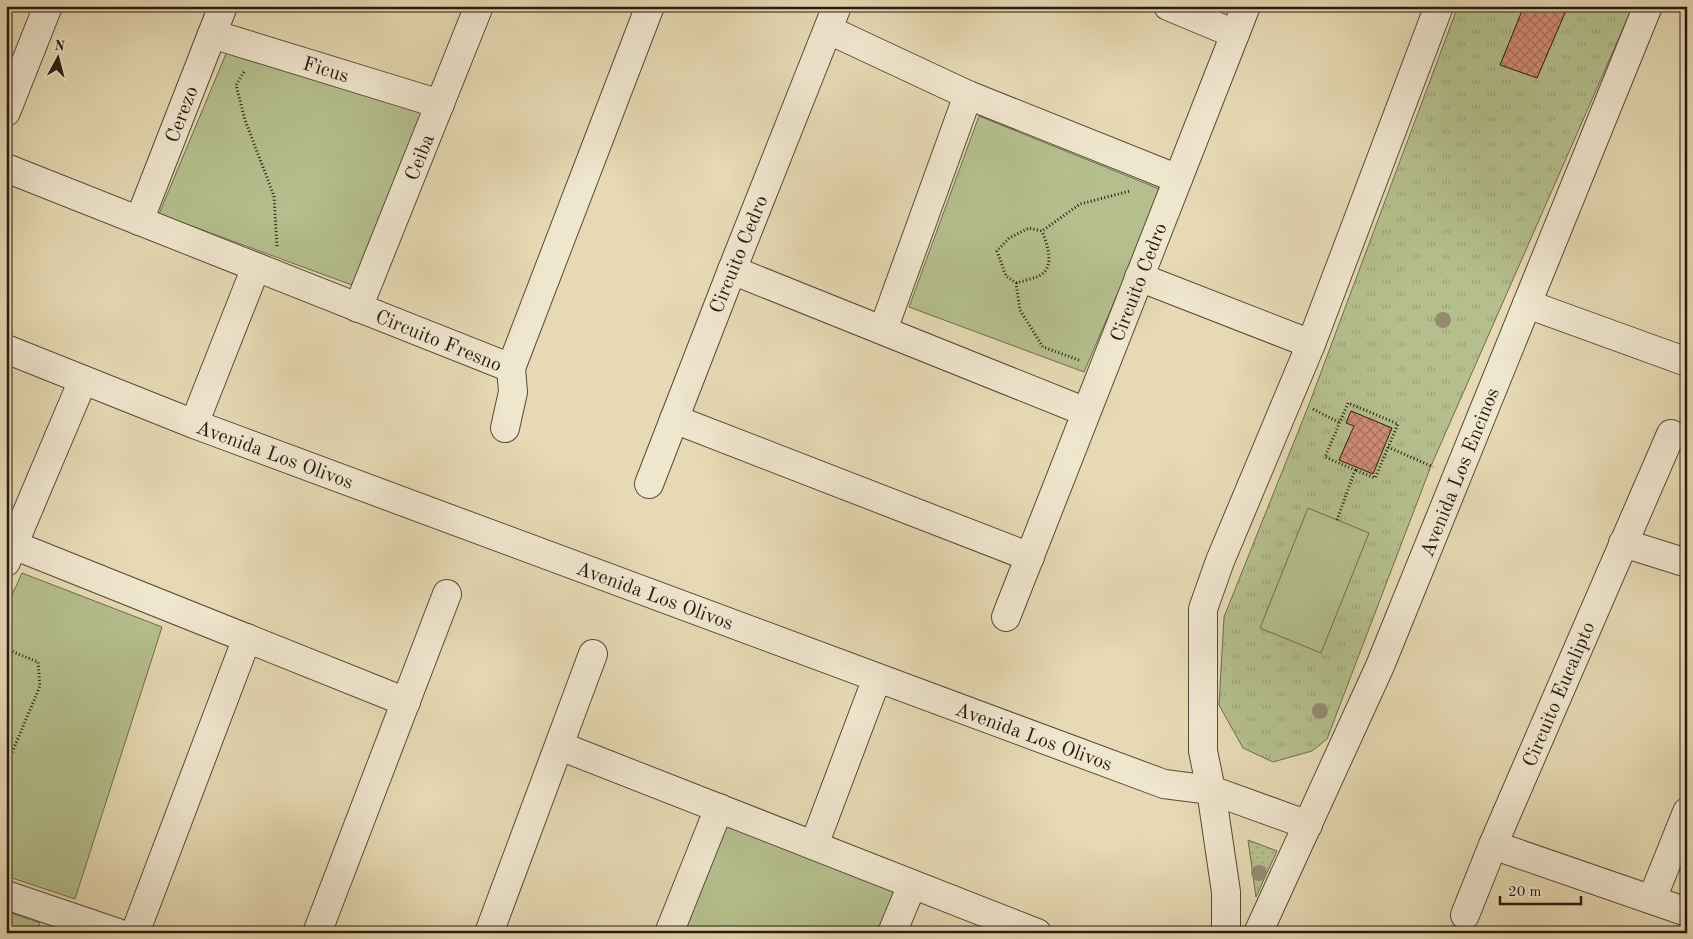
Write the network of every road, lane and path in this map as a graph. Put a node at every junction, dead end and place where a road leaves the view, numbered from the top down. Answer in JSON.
{"nodes":[{"id":1,"x":48,"y":6,"type":"edge"},
{"id":2,"x":223,"y":6,"type":"edge"},
{"id":3,"x":479,"y":6,"type":"edge"},
{"id":4,"x":650,"y":6,"type":"edge"},
{"id":5,"x":1168,"y":6,"type":"edge"},
{"id":6,"x":1246,"y":6,"type":"edge"},
{"id":7,"x":1438,"y":6,"type":"edge"},
{"id":8,"x":1648,"y":6,"type":"edge"},
{"id":9,"x":833,"y":18,"type":"edge"},
{"id":10,"x":212,"y":34,"type":"junction"},
{"id":11,"x":1235,"y":34,"type":"junction"},
{"id":12,"x":258,"y":48,"type":"junction"},
{"id":13,"x":968,"y":95,"type":"junction"},
{"id":14,"x":440,"y":104,"type":"junction"},
{"id":15,"x":6,"y":112,"type":"edge"},
{"id":16,"x":6,"y":168,"type":"edge"},
{"id":17,"x":1178,"y":179,"type":"junction"},
{"id":18,"x":1132,"y":190,"type":"dead end"},
{"id":19,"x":139,"y":221,"type":"junction"},
{"id":20,"x":1042,"y":231,"type":"junction"},
{"id":21,"x":732,"y":270,"type":"junction"},
{"id":22,"x":267,"y":272,"type":"junction"},
{"id":23,"x":1139,"y":278,"type":"junction"},
{"id":24,"x":1016,"y":284,"type":"junction"},
{"id":25,"x":1527,"y":304,"type":"junction"},
{"id":26,"x":358,"y":308,"type":"junction"},
{"id":27,"x":883,"y":330,"type":"junction"},
{"id":28,"x":1311,"y":344,"type":"junction"},
{"id":29,"x":6,"y":350,"type":"edge"},
{"id":30,"x":1087,"y":362,"type":"dead end"},
{"id":31,"x":1687,"y":362,"type":"edge"},
{"id":32,"x":510,"y":368,"type":"junction"},
{"id":33,"x":82,"y":380,"type":"junction"},
{"id":34,"x":1086,"y":412,"type":"junction"},
{"id":35,"x":674,"y":419,"type":"junction"},
{"id":36,"x":194,"y":424,"type":"junction"},
{"id":37,"x":505,"y":428,"type":"dead end"},
{"id":38,"x":1671,"y":434,"type":"dead end"},
{"id":39,"x":1388,"y":447,"type":"junction"},
{"id":40,"x":1355,"y":470,"type":"junction"},
{"id":41,"x":1457,"y":478,"type":"junction"},
{"id":42,"x":649,"y":484,"type":"dead end"},
{"id":43,"x":1336,"y":520,"type":"dead end"},
{"id":44,"x":1623,"y":543,"type":"junction"},
{"id":45,"x":8,"y":549,"type":"edge"},
{"id":46,"x":1030,"y":557,"type":"junction"},
{"id":47,"x":1687,"y":563,"type":"edge"},
{"id":48,"x":447,"y":594,"type":"dead end"},
{"id":49,"x":1006,"y":617,"type":"dead end"},
{"id":50,"x":247,"y":638,"type":"junction"},
{"id":51,"x":6,"y":649,"type":"edge"},
{"id":52,"x":593,"y":654,"type":"dead end"},
{"id":53,"x":877,"y":678,"type":"junction"},
{"id":54,"x":406,"y":702,"type":"junction"},
{"id":55,"x":560,"y":746,"type":"junction"},
{"id":56,"x":6,"y":768,"type":"edge"},
{"id":57,"x":1211,"y":790,"type":"junction"},
{"id":58,"x":6,"y":803,"type":"edge"},
{"id":59,"x":719,"y":808,"type":"junction"},
{"id":60,"x":1687,"y":812,"type":"edge"},
{"id":61,"x":1308,"y":825,"type":"junction"},
{"id":62,"x":814,"y":845,"type":"junction"},
{"id":63,"x":1493,"y":845,"type":"junction"},
{"id":64,"x":912,"y":885,"type":"junction"},
{"id":65,"x":6,"y":896,"type":"edge"},
{"id":66,"x":1652,"y":899,"type":"junction"},
{"id":67,"x":1687,"y":912,"type":"edge"},
{"id":68,"x":1465,"y":915,"type":"dead end"},
{"id":69,"x":53,"y":922,"type":"edge"},
{"id":70,"x":118,"y":933,"type":"edge"},
{"id":71,"x":135,"y":933,"type":"edge"},
{"id":72,"x":318,"y":933,"type":"edge"},
{"id":73,"x":489,"y":933,"type":"edge"},
{"id":74,"x":670,"y":933,"type":"edge"},
{"id":75,"x":892,"y":933,"type":"edge"},
{"id":76,"x":1037,"y":933,"type":"edge"},
{"id":77,"x":1226,"y":933,"type":"edge"},
{"id":78,"x":1258,"y":933,"type":"edge"}],
"edges":[{"from":1,"to":15,"type":"street"},
{"from":2,"to":10,"type":"street","name":"Cerezo"},
{"from":3,"to":14,"type":"street","name":"Ceiba"},
{"from":4,"to":32,"type":"street","name":"Circuito Fresno"},
{"from":5,"to":11,"type":"street"},
{"from":6,"to":11,"type":"street","name":"Circuito Cedro"},
{"from":7,"to":28,"type":"street"},
{"from":8,"to":25,"type":"street","name":"Avenida Los Encinos"},
{"from":9,"to":13,"type":"street"},
{"from":9,"to":21,"type":"street","name":"Circuito Cedro"},
{"from":10,"to":12,"type":"street","name":"Ficus"},
{"from":10,"to":19,"type":"street","name":"Cerezo"},
{"from":11,"to":17,"type":"street","name":"Circuito Cedro"},
{"from":12,"to":14,"type":"street","name":"Ficus"},
{"from":12,"to":22,"type":"path"},
{"from":13,"to":17,"type":"street"},
{"from":13,"to":27,"type":"street"},
{"from":14,"to":26,"type":"street","name":"Ceiba"},
{"from":16,"to":19,"type":"street","name":"Circuito Fresno"},
{"from":17,"to":23,"type":"street","name":"Circuito Cedro"},
{"from":18,"to":20,"type":"path"},
{"from":19,"to":22,"type":"street","name":"Circuito Fresno"},
{"from":20,"to":24,"type":"path"},
{"from":20,"to":24,"type":"path"},
{"from":21,"to":27,"type":"street"},
{"from":21,"to":35,"type":"street","name":"Circuito Cedro"},
{"from":22,"to":26,"type":"street","name":"Circuito Fresno"},
{"from":22,"to":36,"type":"street"},
{"from":23,"to":28,"type":"street"},
{"from":23,"to":34,"type":"street","name":"Circuito Cedro"},
{"from":24,"to":30,"type":"path"},
{"from":25,"to":31,"type":"street"},
{"from":25,"to":41,"type":"street","name":"Avenida Los Encinos"},
{"from":26,"to":32,"type":"street","name":"Circuito Fresno"},
{"from":27,"to":34,"type":"street"},
{"from":28,"to":57,"type":"street"},
{"from":29,"to":33,"type":"street","name":"Avenida Los Olivos"},
{"from":32,"to":37,"type":"street"},
{"from":33,"to":36,"type":"street","name":"Avenida Los Olivos"},
{"from":33,"to":45,"type":"street"},
{"from":34,"to":46,"type":"street","name":"Circuito Cedro"},
{"from":35,"to":42,"type":"street","name":"Circuito Cedro"},
{"from":35,"to":46,"type":"street"},
{"from":36,"to":53,"type":"street","name":"Avenida Los Olivos"},
{"from":38,"to":44,"type":"street","name":"Circuito Eucalipto"},
{"from":39,"to":40,"type":"path"},
{"from":39,"to":40,"type":"path"},
{"from":39,"to":41,"type":"path"},
{"from":40,"to":43,"type":"path"},
{"from":41,"to":61,"type":"street","name":"Avenida Los Encinos"},
{"from":44,"to":47,"type":"street"},
{"from":44,"to":63,"type":"street","name":"Circuito Eucalipto"},
{"from":45,"to":50,"type":"street"},
{"from":46,"to":49,"type":"street","name":"Circuito Cedro"},
{"from":48,"to":54,"type":"street"},
{"from":50,"to":54,"type":"street"},
{"from":50,"to":71,"type":"street"},
{"from":51,"to":56,"type":"path"},
{"from":52,"to":55,"type":"street"},
{"from":53,"to":57,"type":"street","name":"Avenida Los Olivos"},
{"from":53,"to":62,"type":"street"},
{"from":54,"to":72,"type":"street"},
{"from":55,"to":59,"type":"street"},
{"from":55,"to":73,"type":"street"},
{"from":56,"to":58,"type":"path"},
{"from":57,"to":61,"type":"street","name":"Avenida Los Olivos"},
{"from":57,"to":77,"type":"street"},
{"from":59,"to":62,"type":"street"},
{"from":59,"to":74,"type":"street"},
{"from":60,"to":66,"type":"street"},
{"from":61,"to":78,"type":"street","name":"Avenida Los Encinos"},
{"from":62,"to":64,"type":"street"},
{"from":63,"to":66,"type":"street"},
{"from":63,"to":68,"type":"street","name":"Circuito Eucalipto"},
{"from":64,"to":75,"type":"street"},
{"from":64,"to":76,"type":"street"},
{"from":65,"to":69,"type":"street"},
{"from":66,"to":67,"type":"street"},
{"from":69,"to":70,"type":"street"}]}
